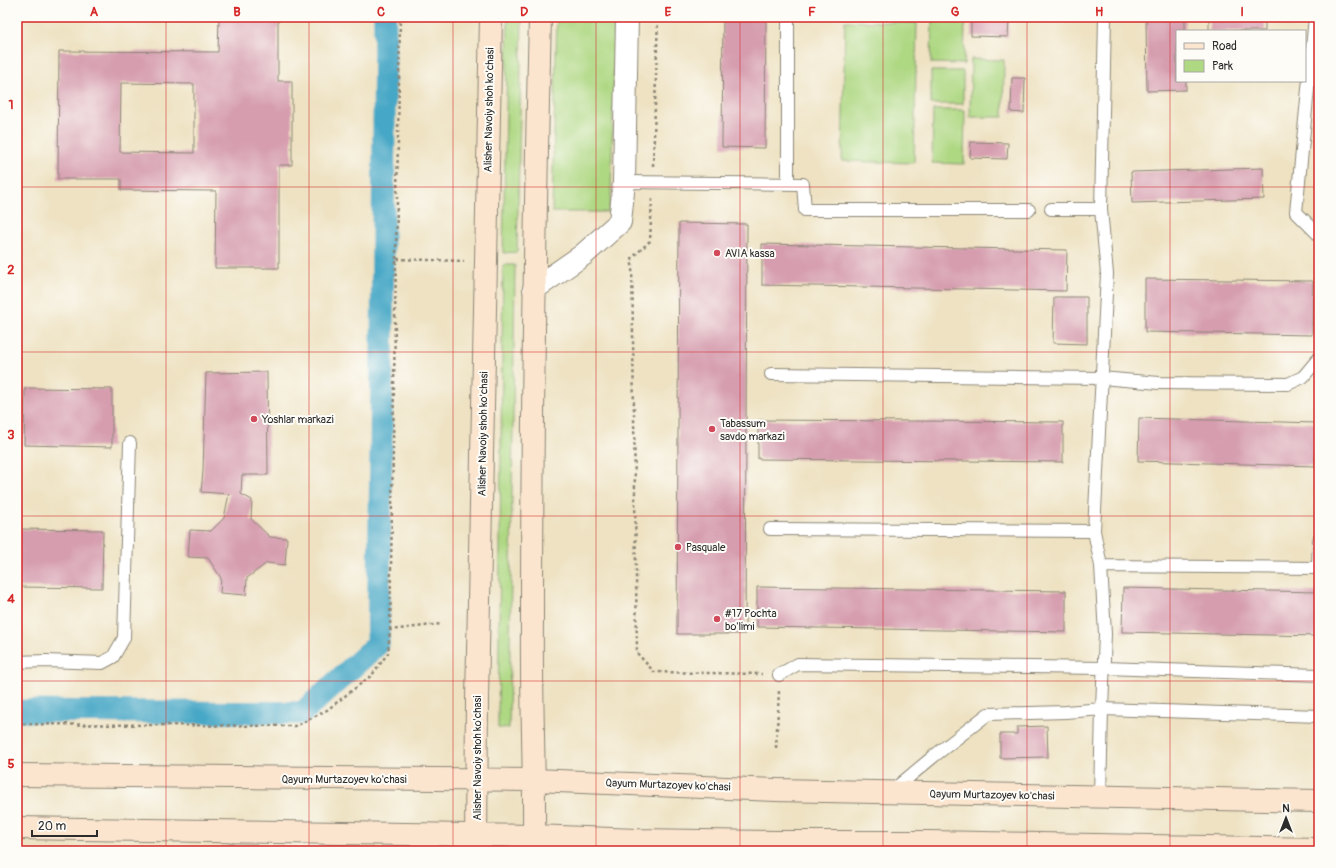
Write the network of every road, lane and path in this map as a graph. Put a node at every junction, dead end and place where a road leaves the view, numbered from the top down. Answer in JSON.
{"nodes":[{"id":1,"x":400,"y":17,"type":"edge"},
{"id":2,"x":491,"y":17,"type":"edge"},
{"id":3,"x":540,"y":17,"type":"edge"},
{"id":4,"x":627,"y":17,"type":"edge"},
{"id":5,"x":658,"y":17,"type":"edge"},
{"id":6,"x":788,"y":17,"type":"edge"},
{"id":7,"x":1105,"y":17,"type":"edge"},
{"id":8,"x":1315,"y":17,"type":"edge"},
{"id":9,"x":624,"y":182,"type":"junction"},
{"id":10,"x":652,"y":182,"type":"junction"},
{"id":11,"x":788,"y":183,"type":"junction"},
{"id":12,"x":1051,"y":209,"type":"dead end"},
{"id":13,"x":1101,"y":209,"type":"junction"},
{"id":14,"x":1029,"y":210,"type":"dead end"},
{"id":15,"x":1319,"y":235,"type":"edge"},
{"id":16,"x":396,"y":259,"type":"junction"},
{"id":17,"x":465,"y":261,"type":"dead end"},
{"id":18,"x":534,"y":289,"type":"junction"},
{"id":19,"x":1319,"y":358,"type":"edge"},
{"id":20,"x":771,"y":374,"type":"dead end"},
{"id":21,"x":1101,"y":378,"type":"junction"},
{"id":22,"x":130,"y":443,"type":"dead end"},
{"id":23,"x":770,"y":528,"type":"dead end"},
{"id":24,"x":1094,"y":531,"type":"junction"},
{"id":25,"x":1319,"y":540,"type":"edge"},
{"id":26,"x":1101,"y":566,"type":"junction"},
{"id":27,"x":1318,"y":568,"type":"edge"},
{"id":28,"x":441,"y":624,"type":"dead end"},
{"id":29,"x":390,"y":630,"type":"junction"},
{"id":30,"x":17,"y":662,"type":"edge"},
{"id":31,"x":1104,"y":668,"type":"junction"},
{"id":32,"x":779,"y":675,"type":"junction"},
{"id":33,"x":1319,"y":675,"type":"edge"},
{"id":34,"x":1102,"y":709,"type":"junction"},
{"id":35,"x":1319,"y":716,"type":"edge"},
{"id":36,"x":17,"y":724,"type":"edge"},
{"id":37,"x":776,"y":748,"type":"dead end"},
{"id":38,"x":17,"y":775,"type":"edge"},
{"id":39,"x":476,"y":779,"type":"junction"},
{"id":40,"x":534,"y":780,"type":"junction"},
{"id":41,"x":890,"y":792,"type":"junction"},
{"id":42,"x":1100,"y":797,"type":"junction"},
{"id":43,"x":1319,"y":801,"type":"edge"},
{"id":44,"x":17,"y":828,"type":"edge"},
{"id":45,"x":476,"y":843,"type":"edge"},
{"id":46,"x":534,"y":844,"type":"edge"},
{"id":47,"x":929,"y":846,"type":"edge"},
{"id":48,"x":1319,"y":849,"type":"edge"}],
"edges":[{"from":1,"to":16,"type":"path"},
{"from":2,"to":39,"type":"street","name":"Alisher Navoiy shoh ko'chasi"},
{"from":3,"to":18,"type":"street"},
{"from":4,"to":9,"type":"street"},
{"from":5,"to":10,"type":"path"},
{"from":6,"to":11,"type":"lane"},
{"from":7,"to":13,"type":"lane"},
{"from":8,"to":15,"type":"lane"},
{"from":9,"to":10,"type":"lane"},
{"from":9,"to":18,"type":"street"},
{"from":10,"to":11,"type":"lane"},
{"from":10,"to":32,"type":"path"},
{"from":11,"to":14,"type":"lane"},
{"from":12,"to":13,"type":"lane"},
{"from":13,"to":21,"type":"lane"},
{"from":16,"to":17,"type":"path"},
{"from":16,"to":29,"type":"path"},
{"from":18,"to":40,"type":"street"},
{"from":19,"to":21,"type":"lane"},
{"from":20,"to":21,"type":"lane"},
{"from":21,"to":24,"type":"lane"},
{"from":22,"to":30,"type":"lane"},
{"from":23,"to":24,"type":"lane"},
{"from":24,"to":26,"type":"lane"},
{"from":25,"to":27,"type":"lane"},
{"from":26,"to":27,"type":"lane"},
{"from":26,"to":31,"type":"lane"},
{"from":28,"to":29,"type":"path"},
{"from":29,"to":36,"type":"path"},
{"from":31,"to":32,"type":"lane"},
{"from":31,"to":33,"type":"lane"},
{"from":31,"to":34,"type":"lane"},
{"from":32,"to":37,"type":"path"},
{"from":34,"to":35,"type":"lane"},
{"from":34,"to":41,"type":"lane"},
{"from":34,"to":42,"type":"lane"},
{"from":38,"to":39,"type":"street","name":"Qayum Murtazoyev ko'chasi"},
{"from":39,"to":40,"type":"street","name":"Qayum Murtazoyev ko'chasi"},
{"from":39,"to":45,"type":"street","name":"Alisher Navoiy shoh ko'chasi"},
{"from":40,"to":41,"type":"street","name":"Qayum Murtazoyev ko'chasi"},
{"from":40,"to":46,"type":"street"},
{"from":41,"to":42,"type":"street","name":"Qayum Murtazoyev ko'chasi"},
{"from":42,"to":43,"type":"street","name":"Qayum Murtazoyev ko'chasi"},
{"from":44,"to":45,"type":"street"},
{"from":45,"to":46,"type":"street"},
{"from":46,"to":47,"type":"street"},
{"from":47,"to":48,"type":"street"}]}
